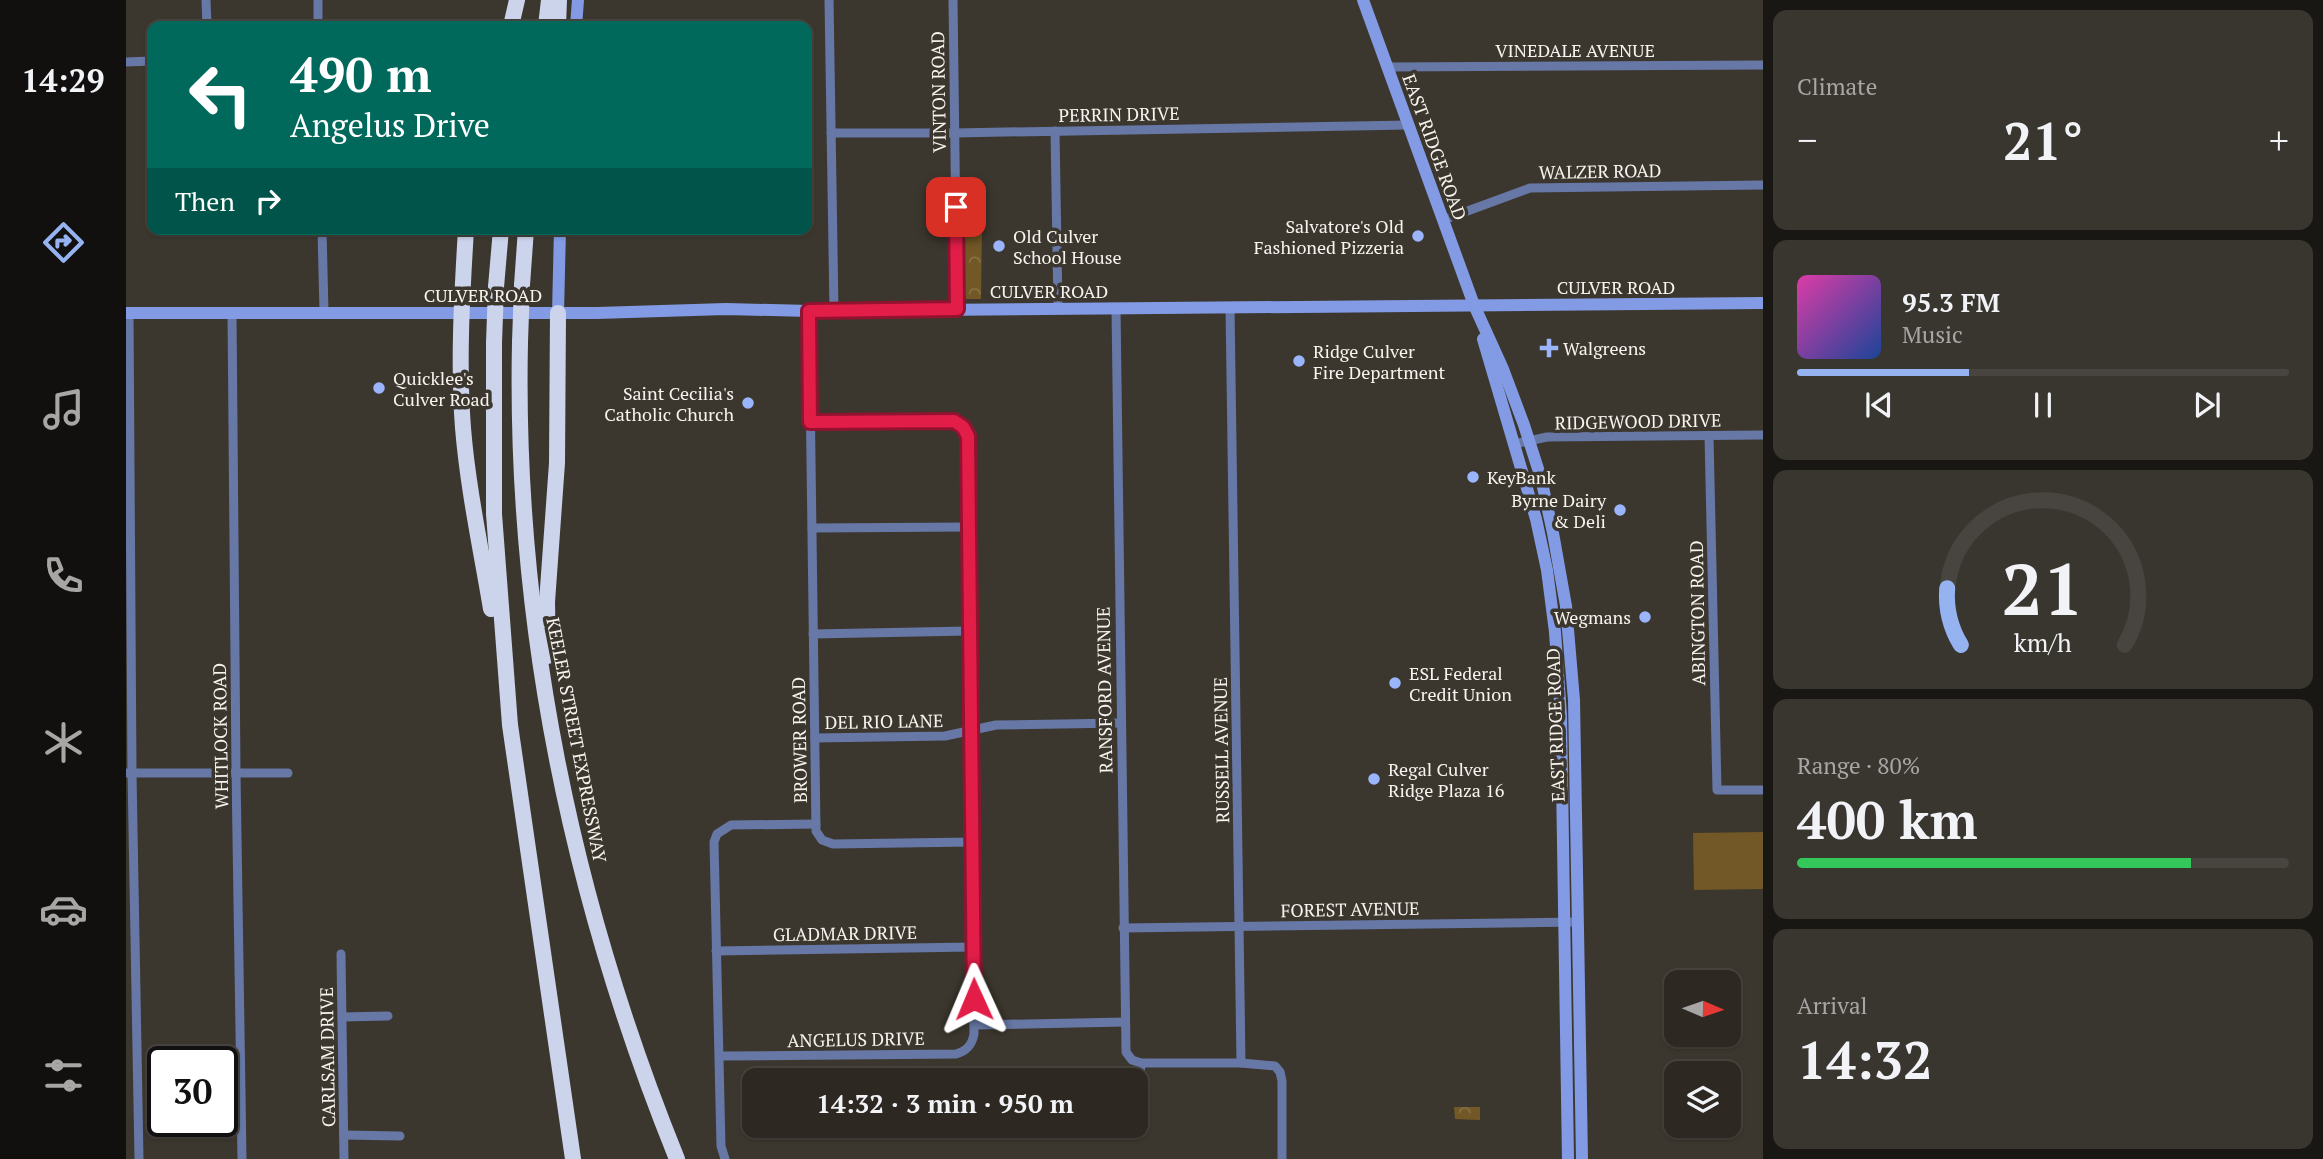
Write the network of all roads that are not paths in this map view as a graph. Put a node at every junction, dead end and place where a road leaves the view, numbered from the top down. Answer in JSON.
{"nodes":[{"id":1,"x":206,"y":0,"type":"edge"},
{"id":2,"x":318,"y":0,"type":"edge"},
{"id":3,"x":517,"y":0,"type":"edge"},
{"id":4,"x":525,"y":0,"type":"edge"},
{"id":5,"x":549,"y":0,"type":"edge"},
{"id":6,"x":559,"y":0,"type":"edge"},
{"id":7,"x":578,"y":0,"type":"edge"},
{"id":8,"x":829,"y":0,"type":"edge"},
{"id":9,"x":953,"y":0,"type":"edge"},
{"id":10,"x":1363,"y":0,"type":"edge"},
{"id":11,"x":207,"y":21,"type":"edge"},
{"id":12,"x":318,"y":21,"type":"edge"},
{"id":13,"x":512,"y":21,"type":"edge"},
{"id":14,"x":523,"y":21,"type":"edge"},
{"id":15,"x":547,"y":21,"type":"edge"},
{"id":16,"x":558,"y":21,"type":"edge"},
{"id":17,"x":576,"y":21,"type":"edge"},
{"id":18,"x":147,"y":61,"type":"edge"},
{"id":19,"x":126,"y":62,"type":"edge"},
{"id":20,"x":1763,"y":65,"type":"edge"},
{"id":21,"x":1388,"y":67,"type":"junction"},
{"id":22,"x":1409,"y":125,"type":"junction"},
{"id":23,"x":1055,"y":131,"type":"junction"},
{"id":24,"x":831,"y":133,"type":"junction"},
{"id":25,"x":954,"y":133,"type":"junction"},
{"id":26,"x":1763,"y":185,"type":"edge"},
{"id":27,"x":1443,"y":220,"type":"junction"},
{"id":28,"x":321,"y":235,"type":"edge"},
{"id":29,"x":466,"y":235,"type":"edge"},
{"id":30,"x":500,"y":235,"type":"edge"},
{"id":31,"x":526,"y":235,"type":"edge"},
{"id":32,"x":560,"y":235,"type":"edge"},
{"id":33,"x":1763,"y":303,"type":"edge"},
{"id":34,"x":1474,"y":305,"type":"junction"},
{"id":35,"x":1230,"y":307,"type":"junction"},
{"id":36,"x":1058,"y":308,"type":"junction"},
{"id":37,"x":1115,"y":308,"type":"junction"},
{"id":38,"x":957,"y":309,"type":"junction"},
{"id":39,"x":809,"y":311,"type":"junction"},
{"id":40,"x":834,"y":311,"type":"junction"},
{"id":41,"x":232,"y":312,"type":"junction"},
{"id":42,"x":324,"y":312,"type":"junction"},
{"id":43,"x":127,"y":313,"type":"edge"},
{"id":44,"x":463,"y":313,"type":"junction"},
{"id":45,"x":558,"y":313,"type":"junction"},
{"id":46,"x":810,"y":422,"type":"junction"},
{"id":47,"x":1763,"y":435,"type":"edge"},
{"id":48,"x":1709,"y":436,"type":"junction"},
{"id":49,"x":1529,"y":440,"type":"junction"},
{"id":50,"x":1514,"y":444,"type":"junction"},
{"id":51,"x":968,"y":527,"type":"junction"},
{"id":52,"x":812,"y":528,"type":"junction"},
{"id":53,"x":970,"y":631,"type":"junction"},
{"id":54,"x":813,"y":634,"type":"junction"},
{"id":55,"x":1120,"y":723,"type":"junction"},
{"id":56,"x":971,"y":730,"type":"junction"},
{"id":57,"x":815,"y":738,"type":"junction"},
{"id":58,"x":512,"y":739,"type":"junction"},
{"id":59,"x":129,"y":773,"type":"edge"},
{"id":60,"x":236,"y":773,"type":"junction"},
{"id":61,"x":288,"y":773,"type":"dead end"},
{"id":62,"x":560,"y":776,"type":"junction"},
{"id":63,"x":1763,"y":790,"type":"edge"},
{"id":64,"x":816,"y":824,"type":"junction"},
{"id":65,"x":972,"y":842,"type":"junction"},
{"id":66,"x":1563,"y":922,"type":"junction"},
{"id":67,"x":1577,"y":922,"type":"junction"},
{"id":68,"x":1239,"y":927,"type":"junction"},
{"id":69,"x":1123,"y":928,"type":"junction"},
{"id":70,"x":973,"y":947,"type":"junction"},
{"id":71,"x":716,"y":951,"type":"junction"},
{"id":72,"x":341,"y":954,"type":"dead end"},
{"id":73,"x":388,"y":1016,"type":"dead end"},
{"id":74,"x":342,"y":1017,"type":"junction"},
{"id":75,"x":1125,"y":1022,"type":"junction"},
{"id":76,"x":974,"y":1025,"type":"junction"},
{"id":77,"x":720,"y":1056,"type":"junction"},
{"id":78,"x":1141,"y":1063,"type":"junction"},
{"id":79,"x":1241,"y":1063,"type":"junction"},
{"id":80,"x":1141,"y":1068,"type":"edge"},
{"id":81,"x":344,"y":1135,"type":"junction"},
{"id":82,"x":400,"y":1136,"type":"dead end"},
{"id":83,"x":139,"y":1159,"type":"edge"},
{"id":84,"x":242,"y":1159,"type":"edge"},
{"id":85,"x":344,"y":1159,"type":"edge"},
{"id":86,"x":572,"y":1159,"type":"edge"},
{"id":87,"x":677,"y":1159,"type":"edge"},
{"id":88,"x":725,"y":1159,"type":"edge"},
{"id":89,"x":1282,"y":1159,"type":"edge"},
{"id":90,"x":1568,"y":1159,"type":"edge"},
{"id":91,"x":1582,"y":1159,"type":"edge"}],
"edges":[{"from":1,"to":11,"type":"street"},
{"from":2,"to":12,"type":"street"},
{"from":3,"to":13,"type":"highway"},
{"from":4,"to":14,"type":"highway"},
{"from":5,"to":15,"type":"highway"},
{"from":6,"to":16,"type":"highway"},
{"from":7,"to":17,"type":"main road"},
{"from":8,"to":24,"type":"street"},
{"from":9,"to":25,"type":"street","name":"VINTON ROAD"},
{"from":10,"to":21,"type":"main road","name":"EAST RIDGE ROAD"},
{"from":18,"to":19,"type":"street"},
{"from":20,"to":21,"type":"street","name":"VINEDALE AVENUE"},
{"from":21,"to":22,"type":"main road","name":"EAST RIDGE ROAD"},
{"from":22,"to":23,"type":"street","name":"PERRIN DRIVE"},
{"from":22,"to":27,"type":"main road","name":"EAST RIDGE ROAD"},
{"from":23,"to":25,"type":"street","name":"PERRIN DRIVE"},
{"from":23,"to":36,"type":"street"},
{"from":24,"to":25,"type":"street","name":"PERRIN DRIVE"},
{"from":24,"to":40,"type":"street"},
{"from":25,"to":38,"type":"street","name":"VINTON ROAD"},
{"from":26,"to":27,"type":"street","name":"WALZER ROAD"},
{"from":27,"to":34,"type":"main road","name":"EAST RIDGE ROAD"},
{"from":28,"to":42,"type":"street"},
{"from":29,"to":44,"type":"highway"},
{"from":30,"to":58,"type":"highway","bridge":true},
{"from":31,"to":62,"type":"highway","name":"KEELER STREET EXPRESSWAY","bridge":true},
{"from":32,"to":45,"type":"main road"},
{"from":33,"to":34,"type":"main road","name":"CULVER ROAD"},
{"from":34,"to":35,"type":"main road","name":"CULVER ROAD"},
{"from":34,"to":49,"type":"main road","name":"EAST RIDGE ROAD"},
{"from":34,"to":50,"type":"main road","name":"EAST RIDGE ROAD"},
{"from":35,"to":37,"type":"main road","name":"CULVER ROAD"},
{"from":35,"to":68,"type":"street","name":"RUSSELL AVENUE"},
{"from":36,"to":37,"type":"main road","name":"CULVER ROAD"},
{"from":36,"to":38,"type":"main road","name":"CULVER ROAD"},
{"from":37,"to":55,"type":"street","name":"RANSFORD AVENUE"},
{"from":38,"to":40,"type":"main road","name":"CULVER ROAD"},
{"from":39,"to":40,"type":"main road","name":"CULVER ROAD"},
{"from":39,"to":45,"type":"main road","name":"CULVER ROAD"},
{"from":39,"to":46,"type":"street","name":"BROWER ROAD"},
{"from":41,"to":42,"type":"main road","name":"CULVER ROAD"},
{"from":41,"to":43,"type":"main road","name":"CULVER ROAD"},
{"from":41,"to":60,"type":"street","name":"WHITLOCK ROAD"},
{"from":42,"to":44,"type":"main road","name":"CULVER ROAD"},
{"from":43,"to":59,"type":"street"},
{"from":44,"to":45,"type":"main road","name":"CULVER ROAD"},
{"from":44,"to":58,"type":"highway"},
{"from":45,"to":62,"type":"highway"},
{"from":46,"to":51,"type":"street","name":"ANGELUS DRIVE"},
{"from":46,"to":52,"type":"street","name":"BROWER ROAD"},
{"from":47,"to":48,"type":"street","name":"RIDGEWOOD DRIVE"},
{"from":48,"to":49,"type":"street","name":"RIDGEWOOD DRIVE"},
{"from":48,"to":63,"type":"street","name":"ABINGTON ROAD"},
{"from":49,"to":50,"type":"street","name":"RIDGEWOOD DRIVE"},
{"from":49,"to":67,"type":"main road","name":"EAST RIDGE ROAD"},
{"from":50,"to":66,"type":"main road","name":"EAST RIDGE ROAD"},
{"from":51,"to":52,"type":"street"},
{"from":51,"to":53,"type":"street","name":"ANGELUS DRIVE"},
{"from":52,"to":54,"type":"street","name":"BROWER ROAD"},
{"from":53,"to":54,"type":"street"},
{"from":53,"to":56,"type":"street","name":"ANGELUS DRIVE"},
{"from":54,"to":57,"type":"street","name":"BROWER ROAD"},
{"from":55,"to":56,"type":"street","name":"DEL RIO LANE"},
{"from":55,"to":69,"type":"street","name":"RANSFORD AVENUE"},
{"from":56,"to":57,"type":"street","name":"DEL RIO LANE"},
{"from":56,"to":65,"type":"street","name":"ANGELUS DRIVE"},
{"from":57,"to":64,"type":"street","name":"BROWER ROAD"},
{"from":58,"to":86,"type":"highway"},
{"from":59,"to":60,"type":"street"},
{"from":59,"to":83,"type":"street"},
{"from":60,"to":61,"type":"street"},
{"from":60,"to":84,"type":"street","name":"WHITLOCK ROAD"},
{"from":62,"to":87,"type":"highway","name":"KEELER STREET EXPRESSWAY"},
{"from":64,"to":65,"type":"street"},
{"from":64,"to":71,"type":"street","name":"BROWER ROAD"},
{"from":65,"to":70,"type":"street","name":"ANGELUS DRIVE"},
{"from":66,"to":67,"type":"street","name":"FOREST AVENUE"},
{"from":66,"to":68,"type":"street","name":"FOREST AVENUE"},
{"from":66,"to":90,"type":"main road","name":"EAST RIDGE ROAD"},
{"from":67,"to":91,"type":"main road","name":"EAST RIDGE ROAD"},
{"from":68,"to":69,"type":"street","name":"FOREST AVENUE"},
{"from":68,"to":79,"type":"street","name":"RUSSELL AVENUE"},
{"from":69,"to":75,"type":"street","name":"RANSFORD AVENUE"},
{"from":70,"to":71,"type":"street","name":"GLADMAR DRIVE"},
{"from":70,"to":76,"type":"street","name":"ANGELUS DRIVE"},
{"from":71,"to":77,"type":"street","name":"BROWER ROAD"},
{"from":72,"to":74,"type":"street","name":"CARLSAM DRIVE"},
{"from":73,"to":74,"type":"street"},
{"from":74,"to":81,"type":"street","name":"CARLSAM DRIVE"},
{"from":75,"to":76,"type":"street"},
{"from":75,"to":78,"type":"street","name":"RANSFORD AVENUE"},
{"from":76,"to":77,"type":"street","name":"ANGELUS DRIVE"},
{"from":77,"to":88,"type":"street","name":"BROWER ROAD"},
{"from":78,"to":79,"type":"street"},
{"from":78,"to":80,"type":"street"},
{"from":79,"to":89,"type":"street"},
{"from":81,"to":82,"type":"street"},
{"from":81,"to":85,"type":"street","name":"CARLSAM DRIVE"}]}
